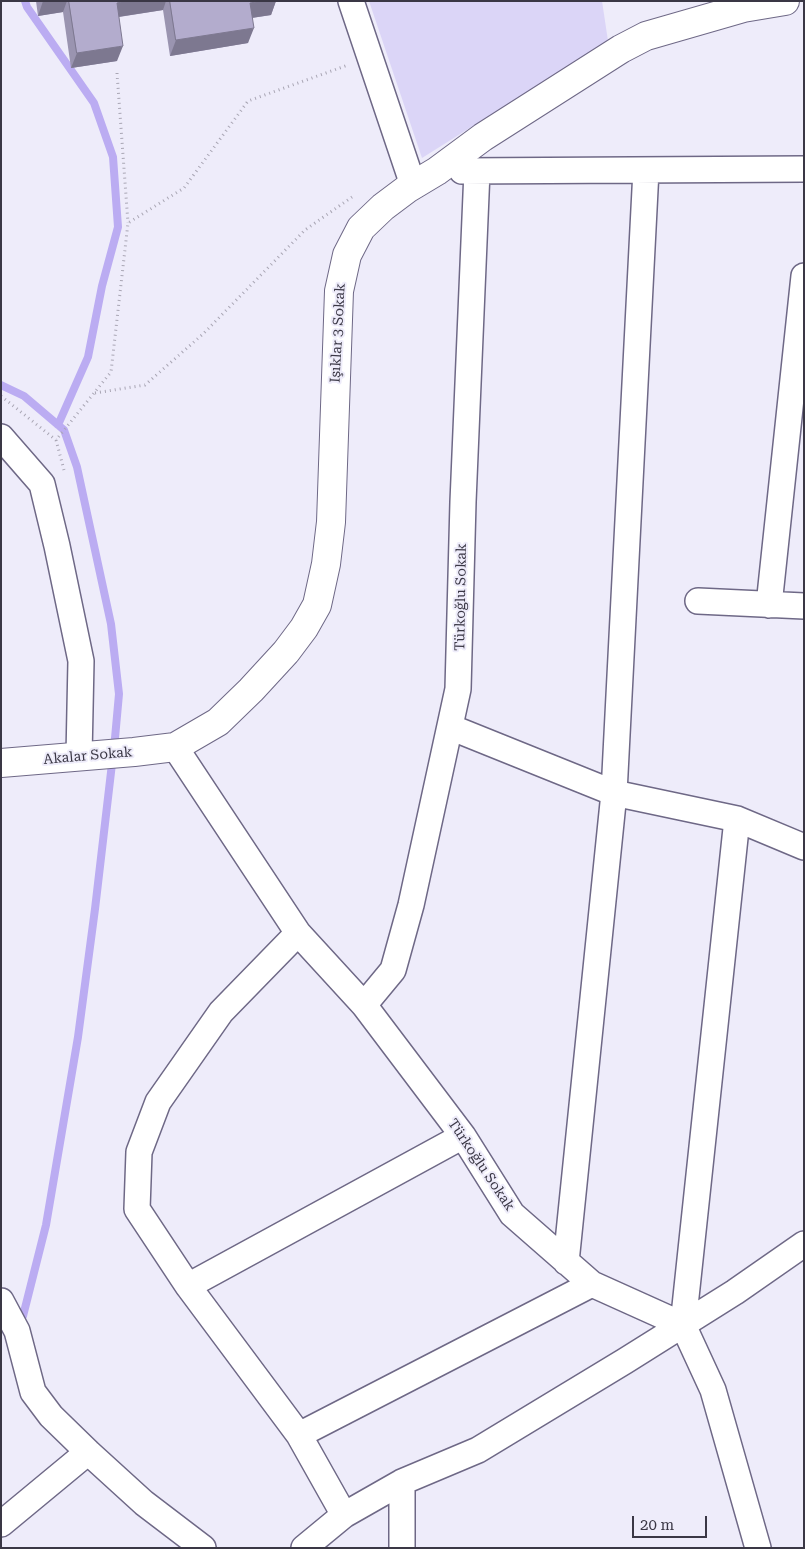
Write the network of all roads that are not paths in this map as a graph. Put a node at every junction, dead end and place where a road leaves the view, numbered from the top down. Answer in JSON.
{"nodes":[{"id":1,"x":351,"y":1,"type":"edge"},
{"id":2,"x":785,"y":1,"type":"edge"},
{"id":3,"x":804,"y":169,"type":"edge"},
{"id":4,"x":646,"y":170,"type":"junction"},
{"id":5,"x":437,"y":171,"type":"junction"},
{"id":6,"x":477,"y":171,"type":"junction"},
{"id":7,"x":413,"y":185,"type":"junction"},
{"id":8,"x":804,"y":276,"type":"edge"},
{"id":9,"x":796,"y":414,"type":"edge"},
{"id":10,"x":1,"y":436,"type":"edge"},
{"id":11,"x":698,"y":601,"type":"dead end"},
{"id":12,"x":769,"y":604,"type":"junction"},
{"id":13,"x":804,"y":606,"type":"edge"},
{"id":14,"x":450,"y":727,"type":"junction"},
{"id":15,"x":175,"y":747,"type":"junction"},
{"id":16,"x":84,"y":755,"type":"junction"},
{"id":17,"x":1,"y":763,"type":"edge"},
{"id":18,"x":614,"y":793,"type":"junction"},
{"id":19,"x":737,"y":820,"type":"junction"},
{"id":20,"x":804,"y":847,"type":"edge"},
{"id":21,"x":298,"y":933,"type":"junction"},
{"id":22,"x":364,"y":1004,"type":"junction"},
{"id":23,"x":463,"y":1136,"type":"junction"},
{"id":24,"x":804,"y":1244,"type":"edge"},
{"id":25,"x":566,"y":1262,"type":"junction"},
{"id":26,"x":592,"y":1284,"type":"junction"},
{"id":27,"x":188,"y":1286,"type":"junction"},
{"id":28,"x":1,"y":1301,"type":"edge"},
{"id":29,"x":683,"y":1325,"type":"junction"},
{"id":30,"x":299,"y":1434,"type":"junction"},
{"id":31,"x":88,"y":1452,"type":"junction"},
{"id":32,"x":402,"y":1482,"type":"junction"},
{"id":33,"x":344,"y":1516,"type":"junction"},
{"id":34,"x":1,"y":1524,"type":"edge"},
{"id":35,"x":203,"y":1548,"type":"edge"},
{"id":36,"x":304,"y":1548,"type":"edge"},
{"id":37,"x":402,"y":1548,"type":"edge"},
{"id":38,"x":758,"y":1548,"type":"edge"}],
"edges":[{"from":1,"to":7,"type":"street"},
{"from":2,"to":5,"type":"street","name":"Işıklar 3 Sokak"},
{"from":3,"to":4,"type":"street"},
{"from":4,"to":6,"type":"street"},
{"from":4,"to":18,"type":"street"},
{"from":5,"to":6,"type":"street"},
{"from":5,"to":7,"type":"street","name":"Işıklar 3 Sokak"},
{"from":6,"to":14,"type":"street","name":"Türkoğlu Sokak"},
{"from":7,"to":15,"type":"street","name":"Işıklar 3 Sokak"},
{"from":8,"to":9,"type":"street"},
{"from":9,"to":12,"type":"street"},
{"from":10,"to":16,"type":"street"},
{"from":11,"to":12,"type":"street"},
{"from":12,"to":13,"type":"street"},
{"from":14,"to":18,"type":"street"},
{"from":14,"to":22,"type":"street","name":"Türkoğlu Sokak"},
{"from":15,"to":16,"type":"street","name":"Akalar Sokak"},
{"from":15,"to":21,"type":"street","name":"Türkoğlu Sokak"},
{"from":16,"to":17,"type":"street","name":"Akalar Sokak"},
{"from":18,"to":19,"type":"street"},
{"from":18,"to":25,"type":"street"},
{"from":19,"to":20,"type":"street"},
{"from":19,"to":29,"type":"street"},
{"from":21,"to":22,"type":"street","name":"Türkoğlu Sokak"},
{"from":21,"to":27,"type":"street"},
{"from":22,"to":23,"type":"street","name":"Türkoğlu Sokak"},
{"from":23,"to":25,"type":"street","name":"Türkoğlu Sokak"},
{"from":23,"to":27,"type":"street"},
{"from":24,"to":29,"type":"street"},
{"from":25,"to":26,"type":"street","name":"Türkoğlu Sokak"},
{"from":26,"to":29,"type":"street","name":"Türkoğlu Sokak"},
{"from":26,"to":30,"type":"street"},
{"from":27,"to":30,"type":"street"},
{"from":28,"to":31,"type":"street"},
{"from":29,"to":32,"type":"street"},
{"from":29,"to":38,"type":"street"},
{"from":30,"to":33,"type":"street"},
{"from":31,"to":34,"type":"street"},
{"from":31,"to":35,"type":"street"},
{"from":32,"to":33,"type":"street"},
{"from":32,"to":37,"type":"street"},
{"from":33,"to":36,"type":"street"}]}
